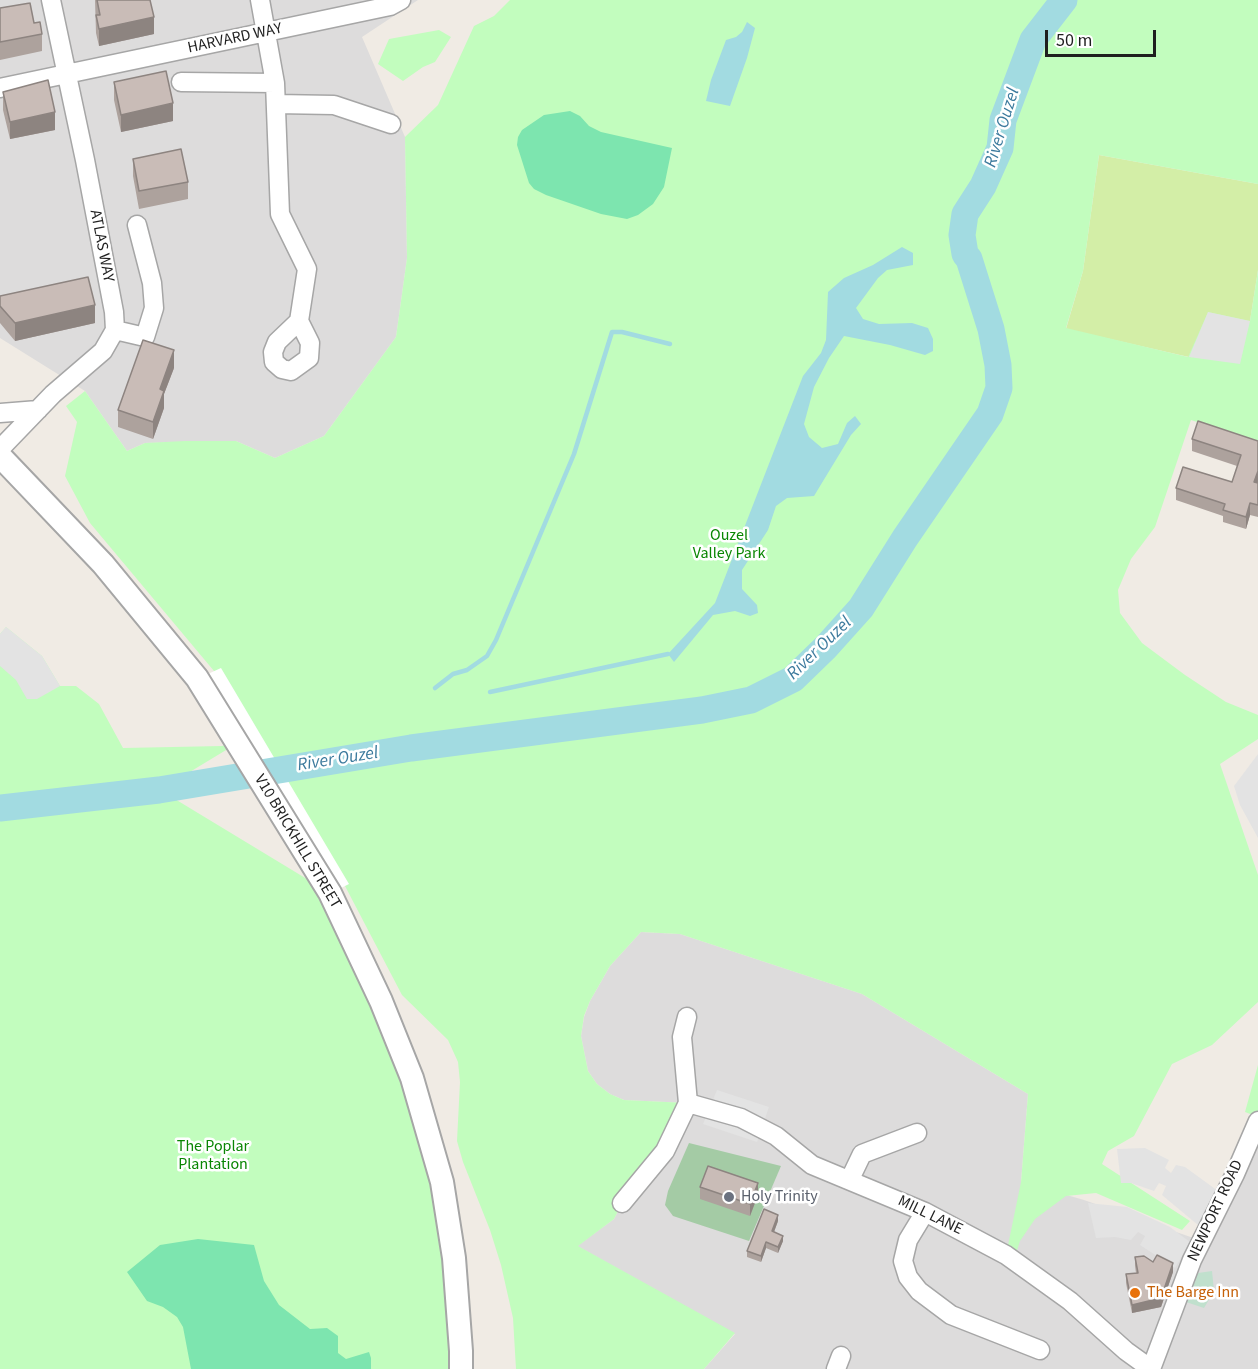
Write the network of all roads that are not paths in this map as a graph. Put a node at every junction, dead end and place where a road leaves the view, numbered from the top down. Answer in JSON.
{"nodes":[{"id":1,"x":51,"y":0,"type":"edge"},
{"id":2,"x":260,"y":0,"type":"edge"},
{"id":3,"x":401,"y":0,"type":"edge"},
{"id":4,"x":267,"y":32,"type":"junction"},
{"id":5,"x":68,"y":75,"type":"junction"},
{"id":6,"x":181,"y":82,"type":"dead end"},
{"id":7,"x":275,"y":83,"type":"junction"},
{"id":8,"x":0,"y":88,"type":"edge"},
{"id":9,"x":276,"y":104,"type":"junction"},
{"id":10,"x":391,"y":124,"type":"dead end"},
{"id":11,"x":137,"y":225,"type":"dead end"},
{"id":12,"x":299,"y":321,"type":"dead end"},
{"id":13,"x":115,"y":330,"type":"junction"},
{"id":14,"x":38,"y":410,"type":"junction"},
{"id":15,"x":0,"y":413,"type":"edge"},
{"id":16,"x":0,"y":449,"type":"edge"},
{"id":17,"x":0,"y":456,"type":"edge"},
{"id":18,"x":687,"y":1017,"type":"dead end"},
{"id":19,"x":688,"y":1104,"type":"junction"},
{"id":20,"x":1258,"y":1121,"type":"edge"},
{"id":21,"x":917,"y":1133,"type":"dead end"},
{"id":22,"x":850,"y":1179,"type":"junction"},
{"id":23,"x":622,"y":1203,"type":"dead end"},
{"id":24,"x":925,"y":1212,"type":"junction"},
{"id":25,"x":1040,"y":1350,"type":"dead end"},
{"id":26,"x":460,"y":1369,"type":"edge"},
{"id":27,"x":1151,"y":1369,"type":"edge"}],
"edges":[{"from":1,"to":5,"type":"street","name":"ATLAS WAY"},
{"from":2,"to":4,"type":"street"},
{"from":3,"to":4,"type":"street","name":"HARVARD WAY"},
{"from":4,"to":5,"type":"street","name":"HARVARD WAY"},
{"from":4,"to":7,"type":"street"},
{"from":5,"to":8,"type":"street","name":"HARVARD WAY"},
{"from":5,"to":13,"type":"street","name":"ATLAS WAY"},
{"from":6,"to":7,"type":"street"},
{"from":7,"to":9,"type":"street"},
{"from":9,"to":10,"type":"street"},
{"from":9,"to":12,"type":"street"},
{"from":11,"to":13,"type":"street"},
{"from":13,"to":14,"type":"street"},
{"from":14,"to":15,"type":"street"},
{"from":14,"to":16,"type":"street"},
{"from":17,"to":26,"type":"street","name":"V10 BRICKHILL STREET"},
{"from":18,"to":19,"type":"street"},
{"from":19,"to":22,"type":"street","name":"MILL LANE"},
{"from":19,"to":23,"type":"street"},
{"from":20,"to":27,"type":"street","name":"NEWPORT ROAD"},
{"from":21,"to":22,"type":"street"},
{"from":22,"to":24,"type":"street","name":"MILL LANE"},
{"from":24,"to":25,"type":"street"},
{"from":24,"to":27,"type":"street","name":"MILL LANE"}]}
